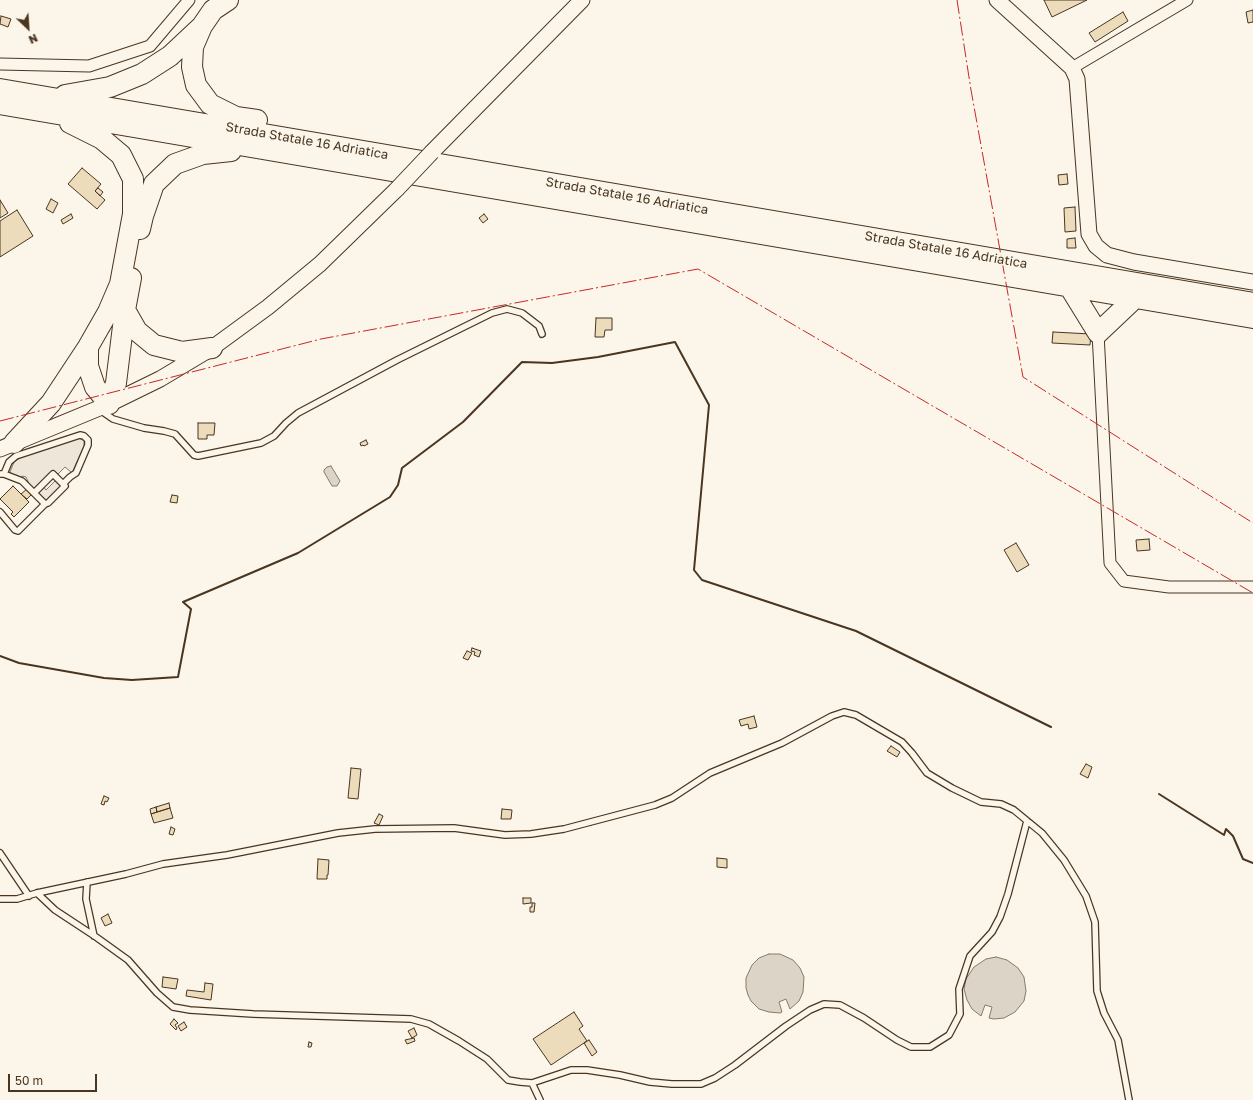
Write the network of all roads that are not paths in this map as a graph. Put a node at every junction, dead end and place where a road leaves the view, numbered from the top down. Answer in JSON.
{"nodes":[{"id":1,"x":189,"y":0,"type":"edge"},
{"id":2,"x":228,"y":0,"type":"edge"},
{"id":3,"x":564,"y":0,"type":"edge"},
{"id":4,"x":582,"y":0,"type":"edge"},
{"id":5,"x":997,"y":0,"type":"edge"},
{"id":6,"x":1187,"y":0,"type":"edge"},
{"id":7,"x":562,"y":21,"type":"junction"},
{"id":8,"x":202,"y":26,"type":"junction"},
{"id":9,"x":0,"y":64,"type":"edge"},
{"id":10,"x":1072,"y":68,"type":"junction"},
{"id":11,"x":0,"y":89,"type":"edge"},
{"id":12,"x":0,"y":104,"type":"edge"},
{"id":13,"x":51,"y":105,"type":"junction"},
{"id":14,"x":261,"y":149,"type":"junction"},
{"id":15,"x":366,"y":151,"type":"junction"},
{"id":16,"x":1253,"y":282,"type":"edge"},
{"id":17,"x":1069,"y":286,"type":"junction"},
{"id":18,"x":1135,"y":298,"type":"junction"},
{"id":19,"x":1253,"y":303,"type":"edge"},
{"id":20,"x":126,"y":310,"type":"junction"},
{"id":21,"x":1253,"y":318,"type":"edge"},
{"id":22,"x":1098,"y":332,"type":"junction"},
{"id":23,"x":542,"y":334,"type":"dead end"},
{"id":24,"x":88,"y":346,"type":"junction"},
{"id":25,"x":212,"y":348,"type":"junction"},
{"id":26,"x":104,"y":406,"type":"junction"},
{"id":27,"x":7,"y":446,"type":"edge"},
{"id":28,"x":2,"y":474,"type":"edge"},
{"id":29,"x":63,"y":484,"type":"junction"},
{"id":30,"x":34,"y":493,"type":"junction"},
{"id":31,"x":44,"y":504,"type":"junction"},
{"id":32,"x":0,"y":512,"type":"edge"},
{"id":33,"x":1253,"y":587,"type":"edge"},
{"id":34,"x":1027,"y":821,"type":"junction"},
{"id":35,"x":0,"y":852,"type":"edge"},
{"id":36,"x":87,"y":882,"type":"junction"},
{"id":37,"x":37,"y":893,"type":"junction"},
{"id":38,"x":29,"y":896,"type":"junction"},
{"id":39,"x":0,"y":899,"type":"edge"},
{"id":40,"x":94,"y":936,"type":"junction"},
{"id":41,"x":532,"y":1083,"type":"junction"},
{"id":42,"x":540,"y":1100,"type":"edge"},
{"id":43,"x":1129,"y":1100,"type":"edge"}],
"edges":[{"from":1,"to":9,"type":"street"},
{"from":2,"to":8,"type":"highway"},
{"from":3,"to":7,"type":"main road"},
{"from":4,"to":7,"type":"main road"},
{"from":5,"to":10,"type":"main road"},
{"from":6,"to":10,"type":"street"},
{"from":7,"to":25,"type":"main road","bridge":true},
{"from":8,"to":13,"type":"highway"},
{"from":8,"to":15,"type":"highway"},
{"from":10,"to":16,"type":"main road"},
{"from":11,"to":13,"type":"highway","name":"Strada Statale 16 Adriatica"},
{"from":12,"to":13,"type":"highway","name":"Strada Statale 16 Adriatica"},
{"from":13,"to":14,"type":"highway","name":"Strada Statale 16 Adriatica"},
{"from":13,"to":15,"type":"highway","name":"Strada Statale 16 Adriatica"},
{"from":13,"to":24,"type":"highway"},
{"from":14,"to":17,"type":"highway","name":"Strada Statale 16 Adriatica"},
{"from":14,"to":20,"type":"highway"},
{"from":15,"to":19,"type":"highway","name":"Strada Statale 16 Adriatica"},
{"from":17,"to":18,"type":"highway","name":"Strada Statale 16 Adriatica"},
{"from":17,"to":22,"type":"highway"},
{"from":18,"to":21,"type":"highway","name":"Strada Statale 16 Adriatica"},
{"from":18,"to":22,"type":"highway"},
{"from":20,"to":25,"type":"highway"},
{"from":20,"to":26,"type":"highway"},
{"from":22,"to":33,"type":"street"},
{"from":23,"to":26,"type":"lane"},
{"from":24,"to":26,"type":"highway"},
{"from":24,"to":27,"type":"highway"},
{"from":25,"to":26,"type":"main road"},
{"from":26,"to":27,"type":"main road"},
{"from":28,"to":29,"type":"lane"},
{"from":28,"to":30,"type":"lane"},
{"from":29,"to":30,"type":"lane"},
{"from":29,"to":31,"type":"lane"},
{"from":30,"to":31,"type":"lane"},
{"from":31,"to":32,"type":"lane"},
{"from":34,"to":36,"type":"lane"},
{"from":34,"to":41,"type":"lane"},
{"from":34,"to":43,"type":"lane"},
{"from":35,"to":38,"type":"lane"},
{"from":36,"to":37,"type":"lane"},
{"from":36,"to":40,"type":"lane"},
{"from":37,"to":38,"type":"lane"},
{"from":37,"to":40,"type":"lane"},
{"from":38,"to":39,"type":"lane"},
{"from":40,"to":41,"type":"lane"},
{"from":41,"to":42,"type":"lane"}]}
